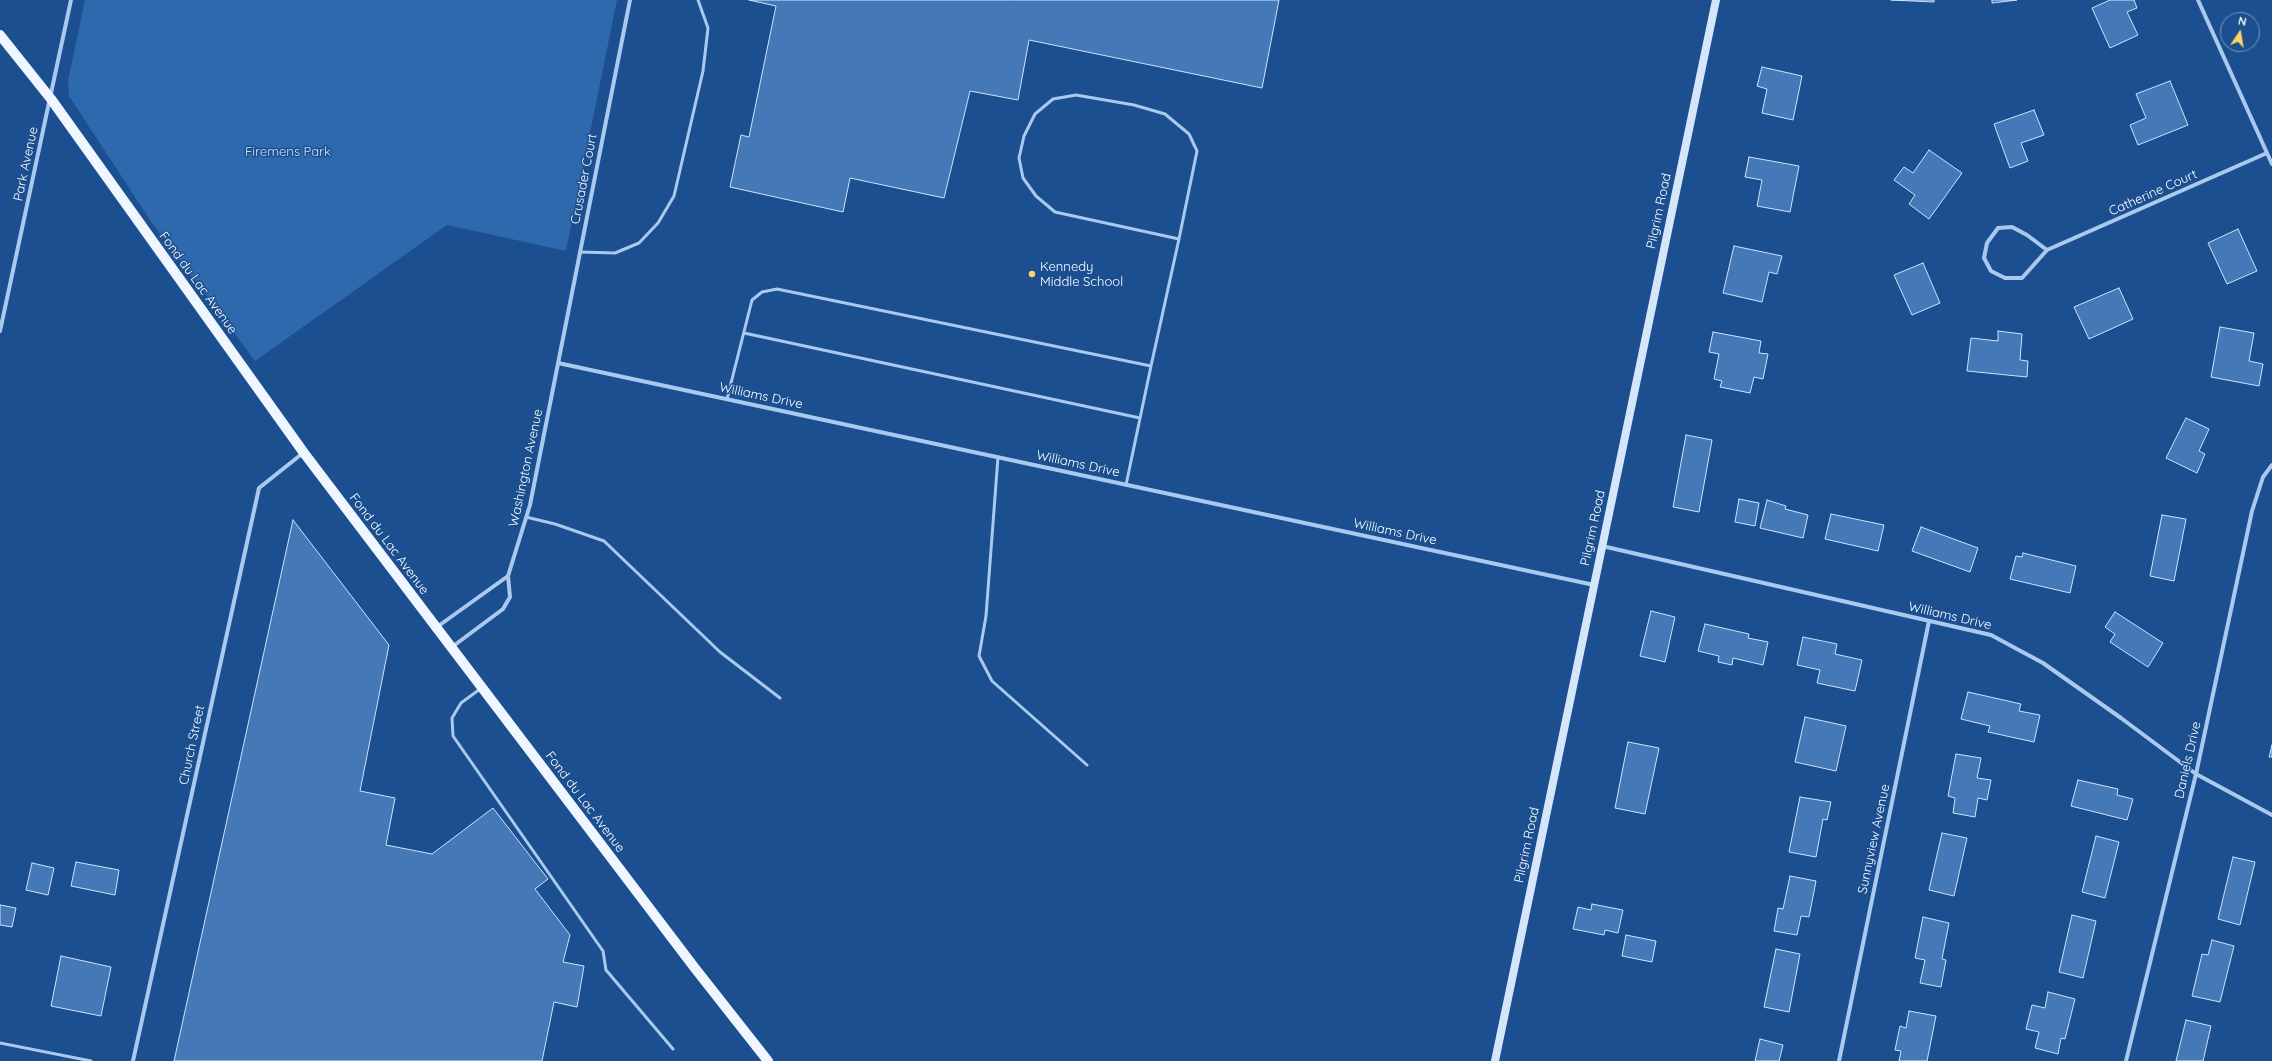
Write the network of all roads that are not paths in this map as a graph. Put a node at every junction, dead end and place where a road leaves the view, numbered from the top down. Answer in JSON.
{"nodes":[{"id":1,"x":71,"y":0,"type":"edge"},
{"id":2,"x":630,"y":0,"type":"edge"},
{"id":3,"x":698,"y":0,"type":"edge"},
{"id":4,"x":1716,"y":0,"type":"edge"},
{"id":5,"x":2198,"y":0,"type":"edge"},
{"id":6,"x":0,"y":35,"type":"edge"},
{"id":7,"x":51,"y":99,"type":"junction"},
{"id":8,"x":2267,"y":153,"type":"junction"},
{"id":9,"x":2272,"y":164,"type":"edge"},
{"id":10,"x":1178,"y":239,"type":"junction"},
{"id":11,"x":2047,"y":250,"type":"junction"},
{"id":12,"x":580,"y":252,"type":"junction"},
{"id":13,"x":0,"y":331,"type":"edge"},
{"id":14,"x":744,"y":333,"type":"junction"},
{"id":15,"x":558,"y":362,"type":"junction"},
{"id":16,"x":1151,"y":366,"type":"junction"},
{"id":17,"x":727,"y":399,"type":"junction"},
{"id":18,"x":1140,"y":418,"type":"junction"},
{"id":19,"x":304,"y":453,"type":"junction"},
{"id":20,"x":998,"y":457,"type":"junction"},
{"id":21,"x":2272,"y":465,"type":"edge"},
{"id":22,"x":1126,"y":484,"type":"junction"},
{"id":23,"x":526,"y":517,"type":"junction"},
{"id":24,"x":1602,"y":546,"type":"junction"},
{"id":25,"x":508,"y":576,"type":"junction"},
{"id":26,"x":1594,"y":585,"type":"junction"},
{"id":27,"x":1929,"y":621,"type":"junction"},
{"id":28,"x":436,"y":628,"type":"junction"},
{"id":29,"x":451,"y":648,"type":"junction"},
{"id":30,"x":481,"y":687,"type":"junction"},
{"id":31,"x":780,"y":698,"type":"dead end"},
{"id":32,"x":1087,"y":766,"type":"dead end"},
{"id":33,"x":2196,"y":774,"type":"junction"},
{"id":34,"x":2272,"y":815,"type":"edge"},
{"id":35,"x":0,"y":1043,"type":"edge"},
{"id":36,"x":673,"y":1049,"type":"dead end"},
{"id":37,"x":87,"y":1061,"type":"edge"},
{"id":38,"x":91,"y":1061,"type":"edge"},
{"id":39,"x":133,"y":1061,"type":"edge"},
{"id":40,"x":768,"y":1061,"type":"edge"},
{"id":41,"x":1495,"y":1061,"type":"edge"},
{"id":42,"x":1839,"y":1061,"type":"edge"},
{"id":43,"x":2126,"y":1061,"type":"edge"}],
"edges":[{"from":1,"to":7,"type":"street","name":"Park Avenue"},
{"from":2,"to":12,"type":"street","name":"Crusader Court"},
{"from":3,"to":12,"type":"lane"},
{"from":4,"to":24,"type":"street","name":"Pilgrim Road"},
{"from":5,"to":8,"type":"street"},
{"from":6,"to":7,"type":"main road","name":"Fond du Lac Avenue"},
{"from":7,"to":13,"type":"street","name":"Park Avenue"},
{"from":7,"to":19,"type":"main road","name":"Fond du Lac Avenue"},
{"from":8,"to":9,"type":"street"},
{"from":8,"to":11,"type":"street","name":"Catherine Court"},
{"from":10,"to":10,"type":"lane"},
{"from":10,"to":16,"type":"lane"},
{"from":11,"to":11,"type":"street","name":"Catherine Court"},
{"from":12,"to":15,"type":"street","name":"Crusader Court"},
{"from":14,"to":16,"type":"lane"},
{"from":14,"to":17,"type":"lane"},
{"from":14,"to":18,"type":"lane"},
{"from":15,"to":17,"type":"street","name":"Williams Drive"},
{"from":15,"to":23,"type":"street","name":"Washington Avenue"},
{"from":16,"to":18,"type":"lane"},
{"from":17,"to":20,"type":"street","name":"Williams Drive"},
{"from":18,"to":22,"type":"lane"},
{"from":19,"to":28,"type":"main road","name":"Fond du Lac Avenue"},
{"from":19,"to":39,"type":"street","name":"Church Street"},
{"from":20,"to":22,"type":"street","name":"Williams Drive"},
{"from":20,"to":32,"type":"lane"},
{"from":21,"to":33,"type":"street","name":"Daniels Drive"},
{"from":22,"to":26,"type":"street","name":"Williams Drive"},
{"from":23,"to":25,"type":"street","name":"Washington Avenue"},
{"from":23,"to":31,"type":"lane"},
{"from":24,"to":26,"type":"street","name":"Pilgrim Road"},
{"from":24,"to":27,"type":"street","name":"Williams Drive"},
{"from":25,"to":28,"type":"street"},
{"from":25,"to":29,"type":"street","name":"Washington Avenue"},
{"from":26,"to":41,"type":"street","name":"Pilgrim Road"},
{"from":27,"to":33,"type":"street","name":"Williams Drive"},
{"from":27,"to":42,"type":"street","name":"Sunnyview Avenue"},
{"from":28,"to":29,"type":"main road","name":"Fond du Lac Avenue"},
{"from":29,"to":30,"type":"main road","name":"Fond du Lac Avenue"},
{"from":30,"to":36,"type":"lane"},
{"from":30,"to":40,"type":"main road","name":"Fond du Lac Avenue"},
{"from":33,"to":34,"type":"street","name":"Williams Drive"},
{"from":33,"to":43,"type":"street","name":"Daniels Drive"},
{"from":35,"to":37,"type":"lane"},
{"from":37,"to":38,"type":"lane"}]}
